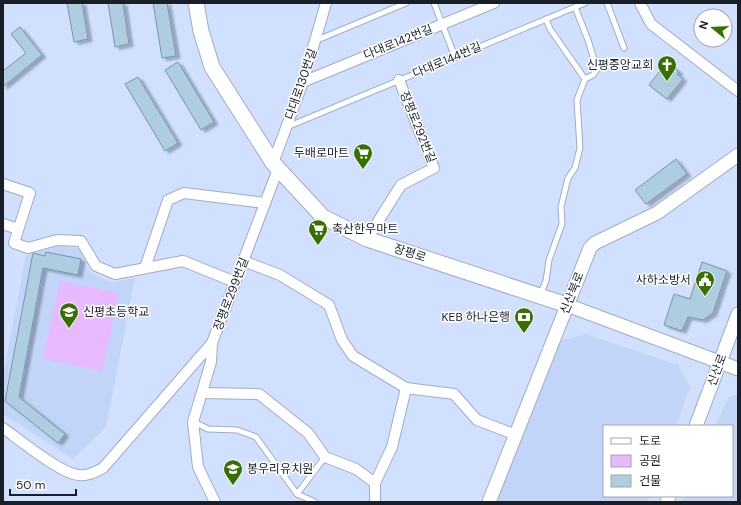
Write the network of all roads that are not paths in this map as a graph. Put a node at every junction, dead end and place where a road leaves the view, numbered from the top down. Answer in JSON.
{"nodes":[{"id":1,"x":196,"y":3,"type":"edge"},
{"id":2,"x":326,"y":3,"type":"edge"},
{"id":3,"x":406,"y":3,"type":"edge"},
{"id":4,"x":434,"y":3,"type":"edge"},
{"id":5,"x":494,"y":3,"type":"edge"},
{"id":6,"x":585,"y":3,"type":"edge"},
{"id":7,"x":607,"y":3,"type":"edge"},
{"id":8,"x":640,"y":3,"type":"edge"},
{"id":9,"x":575,"y":7,"type":"junction"},
{"id":10,"x":546,"y":19,"type":"junction"},
{"id":11,"x":442,"y":24,"type":"junction"},
{"id":12,"x":316,"y":41,"type":"junction"},
{"id":13,"x":624,"y":48,"type":"dead end"},
{"id":14,"x":455,"y":57,"type":"junction"},
{"id":15,"x":585,"y":79,"type":"junction"},
{"id":16,"x":399,"y":80,"type":"junction"},
{"id":17,"x":303,"y":82,"type":"junction"},
{"id":18,"x":738,"y":91,"type":"edge"},
{"id":19,"x":286,"y":127,"type":"junction"},
{"id":20,"x":738,"y":155,"type":"edge"},
{"id":21,"x":275,"y":166,"type":"junction"},
{"id":22,"x":3,"y":184,"type":"edge"},
{"id":23,"x":265,"y":203,"type":"junction"},
{"id":24,"x":3,"y":224,"type":"edge"},
{"id":25,"x":18,"y":229,"type":"junction"},
{"id":26,"x":367,"y":239,"type":"junction"},
{"id":27,"x":243,"y":261,"type":"junction"},
{"id":28,"x":145,"y":268,"type":"junction"},
{"id":29,"x":235,"y":282,"type":"junction"},
{"id":30,"x":540,"y":296,"type":"junction"},
{"id":31,"x":567,"y":305,"type":"junction"},
{"id":32,"x":738,"y":314,"type":"edge"},
{"id":33,"x":212,"y":343,"type":"junction"},
{"id":34,"x":720,"y":362,"type":"junction"},
{"id":35,"x":738,"y":369,"type":"edge"},
{"id":36,"x":406,"y":388,"type":"junction"},
{"id":37,"x":202,"y":393,"type":"junction"},
{"id":38,"x":193,"y":422,"type":"junction"},
{"id":39,"x":696,"y":425,"type":"edge"},
{"id":40,"x":3,"y":428,"type":"edge"},
{"id":41,"x":516,"y":434,"type":"junction"},
{"id":42,"x":325,"y":457,"type":"junction"},
{"id":43,"x":375,"y":483,"type":"junction"},
{"id":44,"x":297,"y":494,"type":"junction"},
{"id":45,"x":215,"y":502,"type":"edge"},
{"id":46,"x":315,"y":502,"type":"edge"},
{"id":47,"x":375,"y":502,"type":"edge"},
{"id":48,"x":489,"y":502,"type":"edge"}],
"edges":[{"from":1,"to":21,"type":"main road","name":"장평로"},
{"from":2,"to":12,"type":"street","name":"다대로130번길"},
{"from":3,"to":12,"type":"lane"},
{"from":4,"to":11,"type":"lane"},
{"from":5,"to":11,"type":"street","name":"다대로142번길"},
{"from":6,"to":9,"type":"lane","name":"다대로144번길"},
{"from":7,"to":13,"type":"lane"},
{"from":8,"to":18,"type":"street"},
{"from":9,"to":10,"type":"lane","name":"다대로144번길"},
{"from":9,"to":15,"type":"lane"},
{"from":10,"to":14,"type":"lane","name":"다대로144번길"},
{"from":10,"to":15,"type":"lane"},
{"from":11,"to":14,"type":"lane"},
{"from":11,"to":17,"type":"street","name":"다대로142번길"},
{"from":12,"to":17,"type":"street","name":"다대로130번길"},
{"from":14,"to":16,"type":"lane","name":"다대로144번길"},
{"from":15,"to":30,"type":"lane"},
{"from":16,"to":19,"type":"lane","name":"다대로144번길"},
{"from":16,"to":26,"type":"street","name":"장평로292번길"},
{"from":17,"to":19,"type":"street","name":"다대로130번길"},
{"from":19,"to":21,"type":"street","name":"다대로130번길"},
{"from":20,"to":31,"type":"street","name":"신산북로"},
{"from":21,"to":23,"type":"street","name":"장평로299번길"},
{"from":21,"to":26,"type":"main road","name":"장평로"},
{"from":22,"to":25,"type":"street"},
{"from":23,"to":27,"type":"street","name":"장평로299번길"},
{"from":23,"to":28,"type":"street"},
{"from":24,"to":25,"type":"street"},
{"from":25,"to":28,"type":"street"},
{"from":26,"to":30,"type":"main road","name":"장평로"},
{"from":27,"to":29,"type":"street","name":"장평로299번길"},
{"from":27,"to":36,"type":"street"},
{"from":28,"to":29,"type":"street"},
{"from":29,"to":33,"type":"street","name":"장평로299번길"},
{"from":30,"to":31,"type":"main road","name":"장평로"},
{"from":31,"to":34,"type":"street","name":"장평로"},
{"from":31,"to":41,"type":"street","name":"신산북로"},
{"from":32,"to":34,"type":"street","name":"신산로"},
{"from":33,"to":37,"type":"street","name":"장평로299번길"},
{"from":33,"to":40,"type":"street"},
{"from":34,"to":35,"type":"street","name":"장평로"},
{"from":34,"to":39,"type":"street","name":"신산로"},
{"from":36,"to":41,"type":"street"},
{"from":36,"to":43,"type":"street"},
{"from":37,"to":38,"type":"street","name":"장평로299번길"},
{"from":37,"to":42,"type":"street"},
{"from":38,"to":44,"type":"lane"},
{"from":38,"to":45,"type":"street"},
{"from":41,"to":48,"type":"street","name":"신산북로"},
{"from":42,"to":43,"type":"street"},
{"from":42,"to":44,"type":"lane"},
{"from":43,"to":47,"type":"street"},
{"from":44,"to":46,"type":"lane"}]}
